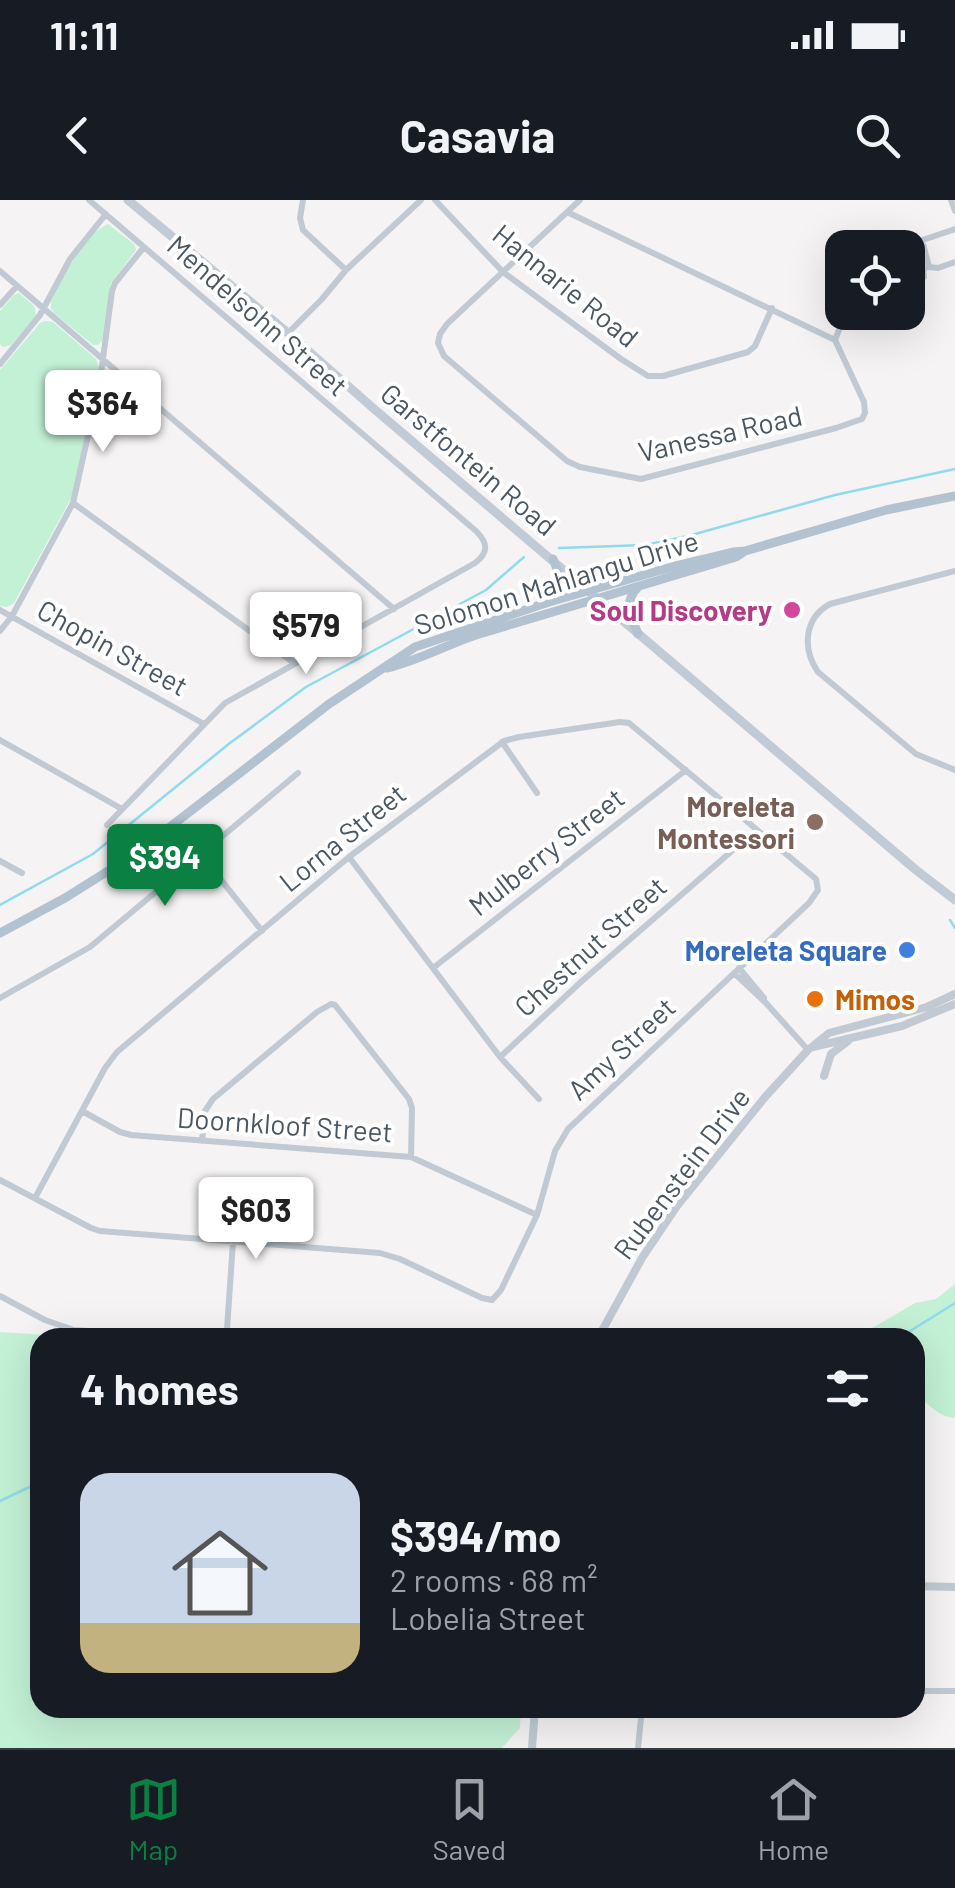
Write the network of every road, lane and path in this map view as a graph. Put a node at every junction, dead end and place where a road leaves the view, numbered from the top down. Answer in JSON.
{"nodes":[{"id":1,"x":89,"y":200,"type":"edge"},
{"id":2,"x":128,"y":200,"type":"edge"},
{"id":3,"x":302,"y":200,"type":"edge"},
{"id":4,"x":421,"y":200,"type":"edge"},
{"id":5,"x":435,"y":200,"type":"edge"},
{"id":6,"x":580,"y":200,"type":"edge"},
{"id":7,"x":952,"y":200,"type":"edge"},
{"id":8,"x":955,"y":211,"type":"edge"},
{"id":9,"x":567,"y":212,"type":"junction"},
{"id":10,"x":106,"y":214,"type":"junction"},
{"id":11,"x":955,"y":229,"type":"edge"},
{"id":12,"x":925,"y":239,"type":"edge"},
{"id":13,"x":144,"y":248,"type":"junction"},
{"id":14,"x":925,"y":251,"type":"edge"},
{"id":15,"x":955,"y":262,"type":"edge"},
{"id":16,"x":929,"y":266,"type":"junction"},
{"id":17,"x":925,"y":267,"type":"edge"},
{"id":18,"x":346,"y":270,"type":"junction"},
{"id":19,"x":0,"y":271,"type":"edge"},
{"id":20,"x":504,"y":272,"type":"junction"},
{"id":21,"x":17,"y":286,"type":"junction"},
{"id":22,"x":0,"y":305,"type":"edge"},
{"id":23,"x":772,"y":308,"type":"junction"},
{"id":24,"x":44,"y":310,"type":"junction"},
{"id":25,"x":839,"y":330,"type":"edge"},
{"id":26,"x":288,"y":333,"type":"junction"},
{"id":27,"x":835,"y":340,"type":"junction"},
{"id":28,"x":0,"y":350,"type":"edge"},
{"id":29,"x":103,"y":360,"type":"junction"},
{"id":30,"x":3,"y":361,"type":"edge"},
{"id":31,"x":955,"y":496,"type":"edge"},
{"id":32,"x":74,"y":503,"type":"junction"},
{"id":33,"x":746,"y":551,"type":"junction"},
{"id":34,"x":553,"y":559,"type":"junction"},
{"id":35,"x":955,"y":570,"type":"edge"},
{"id":36,"x":640,"y":586,"type":"junction"},
{"id":37,"x":589,"y":590,"type":"junction"},
{"id":38,"x":599,"y":598,"type":"junction"},
{"id":39,"x":549,"y":602,"type":"junction"},
{"id":40,"x":394,"y":609,"type":"junction"},
{"id":41,"x":0,"y":610,"type":"edge"},
{"id":42,"x":12,"y":616,"type":"junction"},
{"id":43,"x":0,"y":631,"type":"edge"},
{"id":44,"x":638,"y":634,"type":"junction"},
{"id":45,"x":294,"y":663,"type":"junction"},
{"id":46,"x":384,"y":668,"type":"junction"},
{"id":47,"x":204,"y":724,"type":"junction"},
{"id":48,"x":0,"y":740,"type":"edge"},
{"id":49,"x":502,"y":742,"type":"junction"},
{"id":50,"x":686,"y":770,"type":"junction"},
{"id":51,"x":955,"y":770,"type":"edge"},
{"id":52,"x":298,"y":773,"type":"dead end"},
{"id":53,"x":537,"y":793,"type":"dead end"},
{"id":54,"x":122,"y":808,"type":"junction"},
{"id":55,"x":107,"y":825,"type":"dead end"},
{"id":56,"x":756,"y":830,"type":"junction"},
{"id":57,"x":200,"y":855,"type":"junction"},
{"id":58,"x":349,"y":857,"type":"junction"},
{"id":59,"x":0,"y":861,"type":"edge"},
{"id":60,"x":916,"y":870,"type":"junction"},
{"id":61,"x":22,"y":873,"type":"dead end"},
{"id":62,"x":955,"y":900,"type":"edge"},
{"id":63,"x":955,"y":908,"type":"edge"},
{"id":64,"x":262,"y":931,"type":"junction"},
{"id":65,"x":0,"y":933,"type":"edge"},
{"id":66,"x":433,"y":968,"type":"junction"},
{"id":67,"x":737,"y":971,"type":"junction"},
{"id":68,"x":955,"y":994,"type":"edge"},
{"id":69,"x":0,"y":998,"type":"edge"},
{"id":70,"x":955,"y":1004,"type":"edge"},
{"id":71,"x":856,"y":1036,"type":"junction"},
{"id":72,"x":811,"y":1048,"type":"junction"},
{"id":73,"x":500,"y":1056,"type":"junction"},
{"id":74,"x":824,"y":1076,"type":"dead end"},
{"id":75,"x":539,"y":1099,"type":"dead end"},
{"id":76,"x":82,"y":1112,"type":"junction"},
{"id":77,"x":202,"y":1141,"type":"junction"},
{"id":78,"x":411,"y":1157,"type":"junction"},
{"id":79,"x":0,"y":1180,"type":"edge"},
{"id":80,"x":34,"y":1198,"type":"junction"},
{"id":81,"x":537,"y":1215,"type":"junction"},
{"id":82,"x":233,"y":1242,"type":"junction"},
{"id":83,"x":0,"y":1296,"type":"edge"},
{"id":84,"x":68,"y":1328,"type":"edge"},
{"id":85,"x":227,"y":1328,"type":"edge"},
{"id":86,"x":604,"y":1328,"type":"edge"},
{"id":87,"x":925,"y":1586,"type":"edge"},
{"id":88,"x":955,"y":1586,"type":"edge"},
{"id":89,"x":925,"y":1691,"type":"edge"},
{"id":90,"x":955,"y":1691,"type":"edge"},
{"id":91,"x":534,"y":1718,"type":"edge"},
{"id":92,"x":641,"y":1718,"type":"edge"},
{"id":93,"x":532,"y":1748,"type":"edge"},
{"id":94,"x":638,"y":1748,"type":"edge"}],
"edges":[{"from":1,"to":10,"type":"street","name":"Mendelsohn Street"},
{"from":2,"to":26,"type":"main road","name":"Garstfontein Road"},
{"from":3,"to":18,"type":"street"},
{"from":4,"to":18,"type":"street"},
{"from":5,"to":20,"type":"street","name":"Hannarie Road"},
{"from":6,"to":9,"type":"street"},
{"from":7,"to":8,"type":"street"},
{"from":9,"to":20,"type":"street"},
{"from":9,"to":23,"type":"street"},
{"from":10,"to":13,"type":"street","name":"Mendelsohn Street"},
{"from":10,"to":24,"type":"street"},
{"from":11,"to":12,"type":"street"},
{"from":13,"to":29,"type":"street"},
{"from":13,"to":40,"type":"street","name":"Mendelsohn Street"},
{"from":14,"to":16,"type":"street"},
{"from":15,"to":16,"type":"street"},
{"from":16,"to":17,"type":"street"},
{"from":18,"to":26,"type":"street"},
{"from":19,"to":21,"type":"street"},
{"from":20,"to":23,"type":"street","name":"Hannarie Road"},
{"from":20,"to":27,"type":"street","name":"Vanessa Road"},
{"from":21,"to":22,"type":"street"},
{"from":21,"to":24,"type":"street"},
{"from":23,"to":27,"type":"street"},
{"from":24,"to":29,"type":"street"},
{"from":24,"to":30,"type":"street"},
{"from":25,"to":27,"type":"street"},
{"from":26,"to":34,"type":"main road","name":"Garstfontein Road"},
{"from":28,"to":30,"type":"street"},
{"from":29,"to":32,"type":"street"},
{"from":29,"to":40,"type":"street"},
{"from":31,"to":33,"type":"main road","name":"Solomon Mahlangu Drive"},
{"from":32,"to":42,"type":"street"},
{"from":32,"to":45,"type":"street"},
{"from":33,"to":36,"type":"main road","name":"Solomon Mahlangu Drive"},
{"from":33,"to":37,"type":"main road","name":"Solomon Mahlangu Drive"},
{"from":34,"to":37,"type":"main road","name":"Garstfontein Road"},
{"from":34,"to":39,"type":"main road"},
{"from":35,"to":51,"type":"street"},
{"from":36,"to":38,"type":"main road","name":"Solomon Mahlangu Drive"},
{"from":36,"to":44,"type":"main road"},
{"from":37,"to":38,"type":"main road","name":"Garstfontein Road"},
{"from":37,"to":39,"type":"main road","name":"Solomon Mahlangu Drive"},
{"from":38,"to":44,"type":"main road","name":"Garstfontein Road"},
{"from":38,"to":46,"type":"main road","name":"Solomon Mahlangu Drive"},
{"from":39,"to":46,"type":"main road","name":"Solomon Mahlangu Drive"},
{"from":40,"to":45,"type":"street"},
{"from":41,"to":42,"type":"street","name":"Chopin Street"},
{"from":42,"to":43,"type":"street"},
{"from":42,"to":47,"type":"street","name":"Chopin Street"},
{"from":44,"to":60,"type":"main road","name":"Garstfontein Road"},
{"from":45,"to":47,"type":"street"},
{"from":46,"to":65,"type":"main road","name":"Solomon Mahlangu Drive"},
{"from":47,"to":54,"type":"street"},
{"from":48,"to":54,"type":"street"},
{"from":49,"to":50,"type":"street","name":"Lorna Street"},
{"from":49,"to":53,"type":"street"},
{"from":49,"to":58,"type":"street","name":"Lorna Street"},
{"from":50,"to":56,"type":"street"},
{"from":50,"to":66,"type":"street","name":"Mulberry Street"},
{"from":52,"to":57,"type":"street"},
{"from":54,"to":55,"type":"street"},
{"from":56,"to":67,"type":"street","name":"Amy Street"},
{"from":56,"to":73,"type":"street","name":"Chestnut Street"},
{"from":57,"to":64,"type":"street"},
{"from":57,"to":69,"type":"street"},
{"from":58,"to":64,"type":"street","name":"Lorna Street"},
{"from":58,"to":66,"type":"street"},
{"from":59,"to":61,"type":"street"},
{"from":60,"to":62,"type":"main road","name":"Garstfontein Road"},
{"from":60,"to":63,"type":"main road","name":"Garstfontein Road"},
{"from":64,"to":76,"type":"street","name":"Lorna Street"},
{"from":66,"to":73,"type":"street"},
{"from":67,"to":72,"type":"street"},
{"from":67,"to":81,"type":"street","name":"Amy Street"},
{"from":68,"to":72,"type":"street","name":"Rubenstein Drive"},
{"from":70,"to":71,"type":"street"},
{"from":71,"to":72,"type":"street"},
{"from":71,"to":74,"type":"street"},
{"from":72,"to":86,"type":"street","name":"Rubenstein Drive"},
{"from":73,"to":75,"type":"street"},
{"from":76,"to":77,"type":"street","name":"Doornkloof Street"},
{"from":76,"to":80,"type":"street","name":"Lorna Street"},
{"from":77,"to":78,"type":"street","name":"Doornkloof Street"},
{"from":77,"to":78,"type":"street"},
{"from":78,"to":81,"type":"street","name":"Doornkloof Street"},
{"from":79,"to":80,"type":"street"},
{"from":80,"to":82,"type":"street"},
{"from":81,"to":82,"type":"street","name":"Amy Street"},
{"from":82,"to":85,"type":"street"},
{"from":83,"to":84,"type":"street"},
{"from":87,"to":88,"type":"street"},
{"from":89,"to":90,"type":"street"},
{"from":91,"to":93,"type":"street"},
{"from":92,"to":94,"type":"street"}]}
